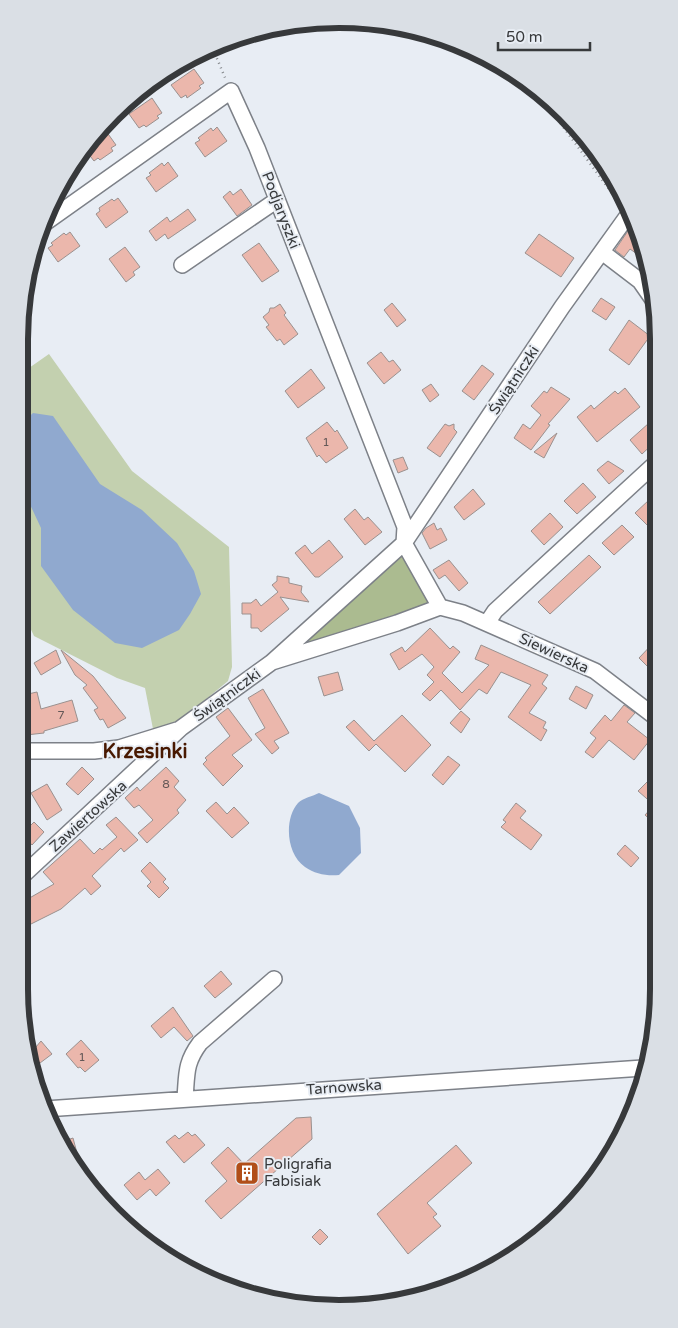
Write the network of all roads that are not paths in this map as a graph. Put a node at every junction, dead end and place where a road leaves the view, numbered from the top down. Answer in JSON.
{"nodes":[{"id":1,"x":277,"y":200,"type":"junction"},
{"id":2,"x":52,"y":218,"type":"edge"},
{"id":3,"x":626,"y":218,"type":"dead end"},
{"id":4,"x":602,"y":252,"type":"junction"},
{"id":5,"x":182,"y":265,"type":"dead end"},
{"id":6,"x":647,"y":291,"type":"edge"},
{"id":7,"x":650,"y":468,"type":"edge"},
{"id":8,"x":404,"y":543,"type":"junction"},
{"id":9,"x":440,"y":607,"type":"junction"},
{"id":10,"x":487,"y":623,"type":"junction"},
{"id":11,"x":272,"y":662,"type":"junction"},
{"id":12,"x":650,"y":713,"type":"edge"},
{"id":13,"x":181,"y":728,"type":"junction"},
{"id":14,"x":119,"y":748,"type":"junction"},
{"id":15,"x":28,"y":751,"type":"edge"},
{"id":16,"x":134,"y":774,"type":"junction"},
{"id":17,"x":28,"y":871,"type":"edge"},
{"id":18,"x":274,"y":980,"type":"dead end"},
{"id":19,"x":640,"y":1068,"type":"edge"},
{"id":20,"x":184,"y":1098,"type":"junction"},
{"id":21,"x":51,"y":1108,"type":"edge"}],
"edges":[{"from":1,"to":2,"type":"street","name":"Podjaryszki"},
{"from":1,"to":5,"type":"street"},
{"from":1,"to":8,"type":"street","name":"Podjaryszki"},
{"from":3,"to":4,"type":"street","name":"Świątniczki"},
{"from":4,"to":6,"type":"street"},
{"from":4,"to":8,"type":"street","name":"Świątniczki"},
{"from":7,"to":10,"type":"street"},
{"from":8,"to":9,"type":"street"},
{"from":8,"to":11,"type":"street","name":"Świątniczki"},
{"from":9,"to":10,"type":"street","name":"Siewierska"},
{"from":9,"to":11,"type":"street","name":"Świątniczki"},
{"from":10,"to":12,"type":"street","name":"Siewierska"},
{"from":11,"to":13,"type":"street","name":"Świątniczki"},
{"from":13,"to":14,"type":"street","name":"Świątniczki"},
{"from":13,"to":16,"type":"street","name":"Świątniczki"},
{"from":14,"to":15,"type":"street","name":"Świątniczki"},
{"from":14,"to":16,"type":"street"},
{"from":16,"to":17,"type":"street","name":"Zawiertowska"},
{"from":18,"to":20,"type":"street"},
{"from":19,"to":20,"type":"street","name":"Tarnowska"},
{"from":20,"to":21,"type":"street","name":"Tarnowska"}]}
